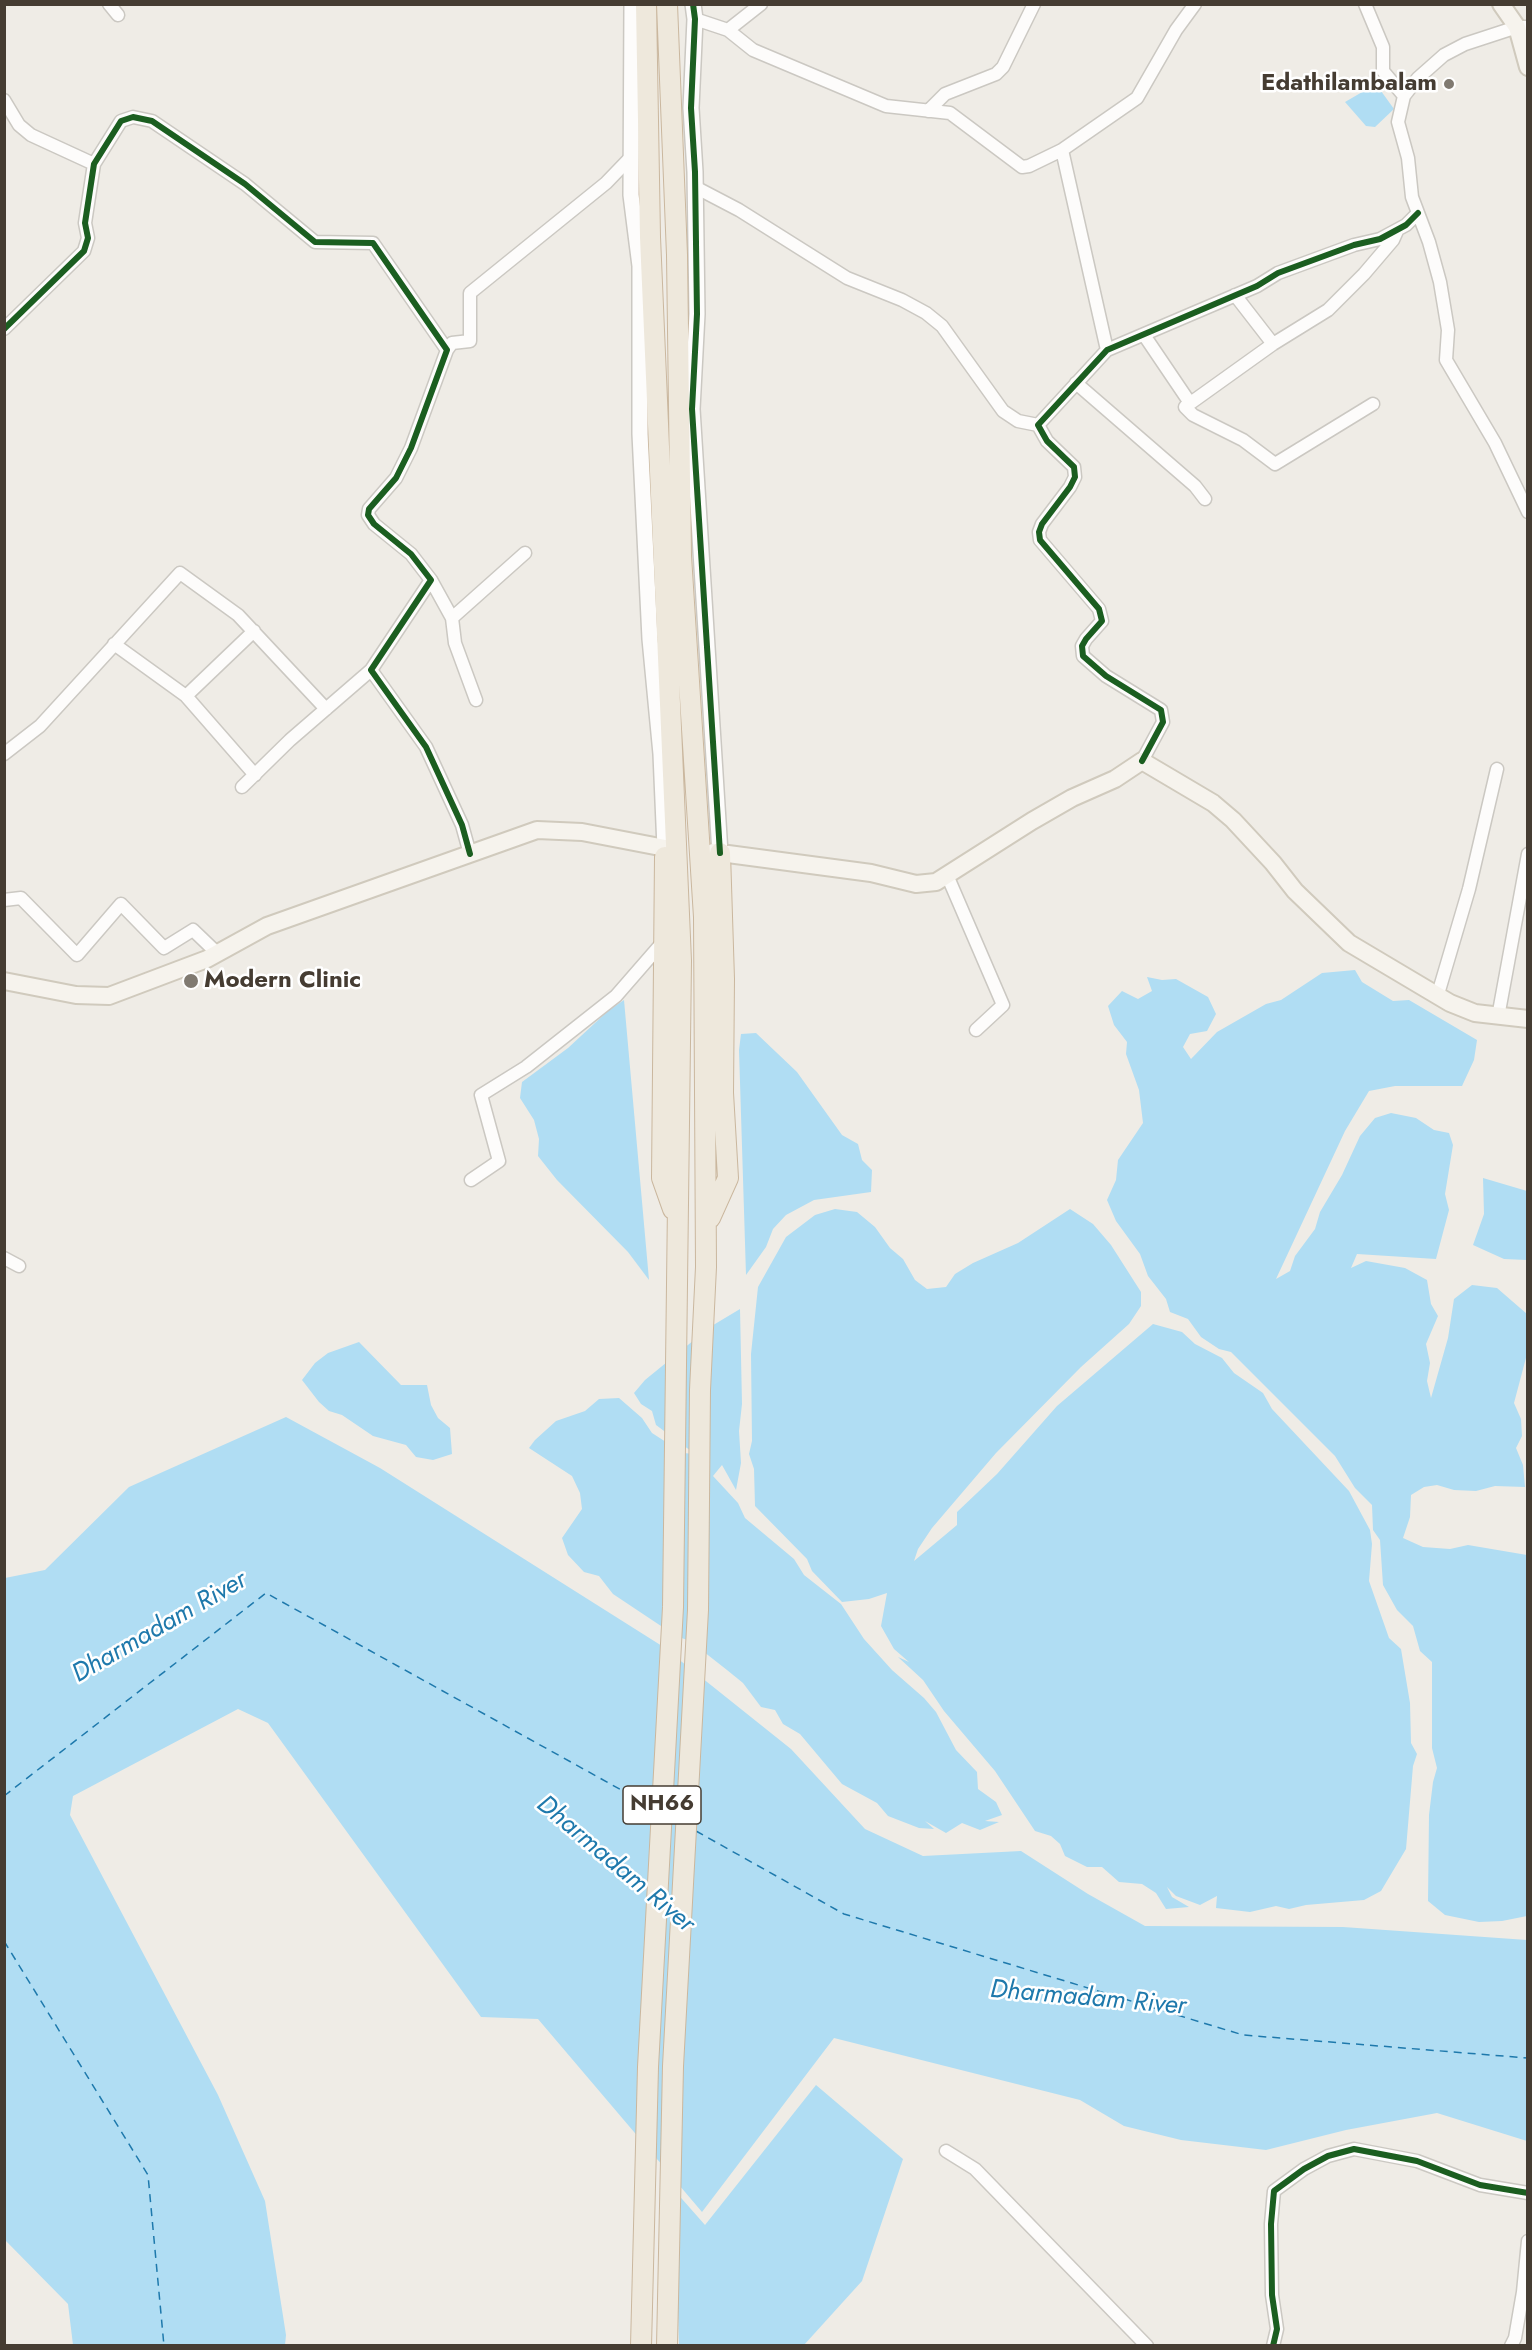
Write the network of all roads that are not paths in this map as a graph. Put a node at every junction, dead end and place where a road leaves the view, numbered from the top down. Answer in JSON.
{"nodes":[{"id":1,"x":109,"y":4,"type":"edge"},
{"id":2,"x":632,"y":4,"type":"edge"},
{"id":3,"x":646,"y":4,"type":"edge"},
{"id":4,"x":667,"y":4,"type":"edge"},
{"id":5,"x":760,"y":4,"type":"edge"},
{"id":6,"x":1034,"y":4,"type":"edge"},
{"id":7,"x":1195,"y":4,"type":"edge"},
{"id":8,"x":1365,"y":4,"type":"edge"},
{"id":9,"x":1501,"y":4,"type":"edge"},
{"id":10,"x":694,"y":12,"type":"edge"},
{"id":11,"x":118,"y":15,"type":"dead end"},
{"id":12,"x":1522,"y":27,"type":"edge"},
{"id":13,"x":728,"y":30,"type":"junction"},
{"id":14,"x":1527,"y":67,"type":"edge"},
{"id":15,"x":1404,"y":96,"type":"junction"},
{"id":16,"x":4,"y":100,"type":"edge"},
{"id":17,"x":928,"y":111,"type":"junction"},
{"id":18,"x":1062,"y":150,"type":"junction"},
{"id":19,"x":632,"y":156,"type":"junction"},
{"id":20,"x":94,"y":164,"type":"junction"},
{"id":21,"x":695,"y":187,"type":"junction"},
{"id":22,"x":1418,"y":213,"type":"junction"},
{"id":23,"x":1398,"y":230,"type":"junction"},
{"id":24,"x":1235,"y":295,"type":"junction"},
{"id":25,"x":4,"y":329,"type":"edge"},
{"id":26,"x":1144,"y":335,"type":"junction"},
{"id":27,"x":1273,"y":344,"type":"junction"},
{"id":28,"x":447,"y":350,"type":"junction"},
{"id":29,"x":1107,"y":350,"type":"junction"},
{"id":30,"x":1076,"y":383,"type":"junction"},
{"id":31,"x":1190,"y":403,"type":"junction"},
{"id":32,"x":1373,"y":404,"type":"dead end"},
{"id":33,"x":1038,"y":425,"type":"junction"},
{"id":34,"x":1205,"y":499,"type":"dead end"},
{"id":35,"x":1527,"y":512,"type":"edge"},
{"id":36,"x":525,"y":553,"type":"dead end"},
{"id":37,"x":430,"y":580,"type":"junction"},
{"id":38,"x":452,"y":618,"type":"junction"},
{"id":39,"x":254,"y":631,"type":"junction"},
{"id":40,"x":114,"y":644,"type":"junction"},
{"id":41,"x":371,"y":670,"type":"junction"},
{"id":42,"x":186,"y":696,"type":"junction"},
{"id":43,"x":476,"y":700,"type":"dead end"},
{"id":44,"x":326,"y":709,"type":"junction"},
{"id":45,"x":4,"y":754,"type":"edge"},
{"id":46,"x":1142,"y":761,"type":"junction"},
{"id":47,"x":1497,"y":769,"type":"dead end"},
{"id":48,"x":255,"y":775,"type":"junction"},
{"id":49,"x":242,"y":787,"type":"dead end"},
{"id":50,"x":665,"y":848,"type":"junction"},
{"id":51,"x":716,"y":852,"type":"junction"},
{"id":52,"x":470,"y":854,"type":"junction"},
{"id":53,"x":1527,"y":854,"type":"edge"},
{"id":54,"x":947,"y":875,"type":"junction"},
{"id":55,"x":4,"y":900,"type":"edge"},
{"id":56,"x":663,"y":942,"type":"junction"},
{"id":57,"x":217,"y":953,"type":"junction"},
{"id":58,"x":4,"y":981,"type":"edge"},
{"id":59,"x":1438,"y":994,"type":"junction"},
{"id":60,"x":1498,"y":1017,"type":"junction"},
{"id":61,"x":1527,"y":1019,"type":"edge"},
{"id":62,"x":976,"y":1030,"type":"dead end"},
{"id":63,"x":471,"y":1180,"type":"dead end"},
{"id":64,"x":678,"y":1223,"type":"junction"},
{"id":65,"x":706,"y":1227,"type":"junction"},
{"id":66,"x":4,"y":1258,"type":"edge"},
{"id":67,"x":19,"y":1266,"type":"dead end"},
{"id":68,"x":946,"y":2151,"type":"dead end"},
{"id":69,"x":1527,"y":2193,"type":"edge"},
{"id":70,"x":1527,"y":2241,"type":"edge"},
{"id":71,"x":641,"y":2346,"type":"edge"},
{"id":72,"x":667,"y":2346,"type":"edge"},
{"id":73,"x":1147,"y":2346,"type":"edge"},
{"id":74,"x":1273,"y":2346,"type":"edge"},
{"id":75,"x":1510,"y":2346,"type":"edge"}],
"edges":[{"from":1,"to":11,"type":"street"},
{"from":2,"to":19,"type":"street"},
{"from":3,"to":64,"type":"highway","number":"NH66"},
{"from":4,"to":65,"type":"highway","number":"NH66"},
{"from":5,"to":13,"type":"street"},
{"from":6,"to":17,"type":"street"},
{"from":7,"to":18,"type":"street"},
{"from":8,"to":15,"type":"street"},
{"from":9,"to":12,"type":"main road"},
{"from":10,"to":13,"type":"street"},
{"from":10,"to":21,"type":"street"},
{"from":12,"to":14,"type":"main road"},
{"from":12,"to":15,"type":"street"},
{"from":13,"to":17,"type":"street"},
{"from":15,"to":22,"type":"street"},
{"from":16,"to":20,"type":"street"},
{"from":17,"to":18,"type":"street"},
{"from":18,"to":29,"type":"street"},
{"from":19,"to":28,"type":"street"},
{"from":19,"to":50,"type":"street"},
{"from":20,"to":25,"type":"street"},
{"from":20,"to":28,"type":"street"},
{"from":21,"to":33,"type":"street"},
{"from":21,"to":51,"type":"street"},
{"from":22,"to":23,"type":"street"},
{"from":22,"to":35,"type":"street"},
{"from":23,"to":24,"type":"street"},
{"from":23,"to":27,"type":"street"},
{"from":24,"to":26,"type":"street"},
{"from":24,"to":27,"type":"street"},
{"from":26,"to":29,"type":"street"},
{"from":26,"to":31,"type":"street"},
{"from":27,"to":31,"type":"street"},
{"from":28,"to":37,"type":"street"},
{"from":29,"to":30,"type":"street"},
{"from":30,"to":33,"type":"street"},
{"from":30,"to":34,"type":"street"},
{"from":31,"to":32,"type":"street"},
{"from":33,"to":46,"type":"street"},
{"from":36,"to":38,"type":"street"},
{"from":37,"to":38,"type":"street"},
{"from":37,"to":41,"type":"street"},
{"from":38,"to":43,"type":"street"},
{"from":39,"to":40,"type":"street"},
{"from":39,"to":42,"type":"street"},
{"from":39,"to":44,"type":"street"},
{"from":40,"to":42,"type":"street"},
{"from":40,"to":45,"type":"street"},
{"from":41,"to":44,"type":"street"},
{"from":41,"to":52,"type":"street"},
{"from":42,"to":48,"type":"street"},
{"from":44,"to":48,"type":"street"},
{"from":46,"to":54,"type":"main road"},
{"from":46,"to":59,"type":"main road"},
{"from":47,"to":59,"type":"street"},
{"from":48,"to":49,"type":"street"},
{"from":50,"to":52,"type":"main road"},
{"from":50,"to":56,"type":"highway"},
{"from":51,"to":54,"type":"main road"},
{"from":51,"to":65,"type":"highway"},
{"from":52,"to":57,"type":"main road"},
{"from":53,"to":60,"type":"street"},
{"from":54,"to":62,"type":"street"},
{"from":55,"to":57,"type":"street"},
{"from":56,"to":63,"type":"street"},
{"from":56,"to":64,"type":"highway"},
{"from":57,"to":58,"type":"main road"},
{"from":59,"to":60,"type":"main road"},
{"from":60,"to":61,"type":"main road"},
{"from":64,"to":71,"type":"highway","number":"NH66"},
{"from":65,"to":72,"type":"highway","number":"NH66"},
{"from":66,"to":67,"type":"street"},
{"from":68,"to":73,"type":"street"},
{"from":69,"to":74,"type":"street"},
{"from":70,"to":75,"type":"street"}]}
